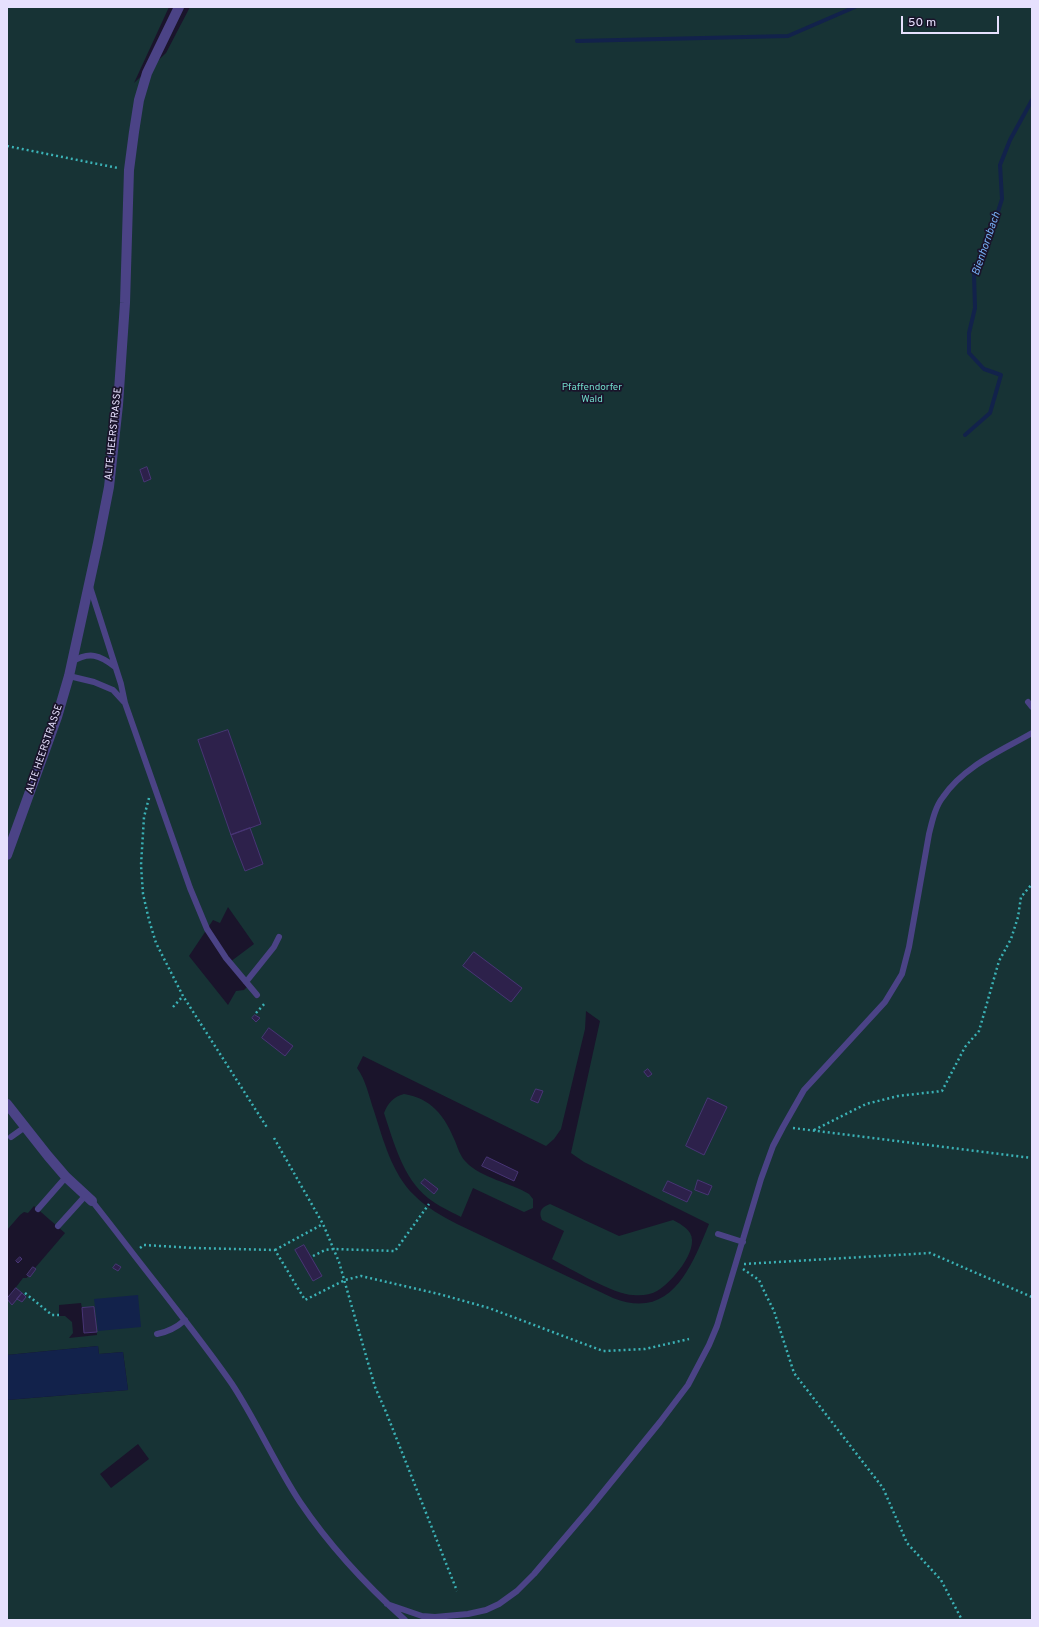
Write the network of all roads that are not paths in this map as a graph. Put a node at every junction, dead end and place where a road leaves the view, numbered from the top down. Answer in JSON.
{"nodes":[{"id":1,"x":179,"y":7,"type":"edge"},
{"id":2,"x":89,"y":584,"type":"junction"},
{"id":3,"x":72,"y":662,"type":"junction"},
{"id":4,"x":115,"y":667,"type":"junction"},
{"id":5,"x":69,"y":676,"type":"junction"},
{"id":6,"x":1028,"y":702,"type":"dead end"},
{"id":7,"x":125,"y":703,"type":"junction"},
{"id":8,"x":1032,"y":707,"type":"edge"},
{"id":9,"x":1032,"y":733,"type":"edge"},
{"id":10,"x":7,"y":855,"type":"edge"},
{"id":11,"x":279,"y":937,"type":"dead end"},
{"id":12,"x":246,"y":982,"type":"junction"},
{"id":13,"x":257,"y":995,"type":"dead end"},
{"id":14,"x":7,"y":1104,"type":"edge"},
{"id":15,"x":25,"y":1127,"type":"junction"},
{"id":16,"x":11,"y":1137,"type":"dead end"},
{"id":17,"x":66,"y":1177,"type":"junction"},
{"id":18,"x":89,"y":1198,"type":"junction"},
{"id":19,"x":38,"y":1210,"type":"dead end"},
{"id":20,"x":58,"y":1226,"type":"dead end"},
{"id":21,"x":718,"y":1234,"type":"dead end"},
{"id":22,"x":743,"y":1242,"type":"junction"},
{"id":23,"x":185,"y":1320,"type":"junction"},
{"id":24,"x":157,"y":1334,"type":"dead end"},
{"id":25,"x":387,"y":1604,"type":"junction"},
{"id":26,"x":434,"y":1618,"type":"edge"},
{"id":27,"x":404,"y":1620,"type":"edge"}],
"edges":[{"from":1,"to":2,"type":"street","name":"ALTE HEERSTRASSE"},
{"from":2,"to":3,"type":"street","name":"ALTE HEERSTRASSE"},
{"from":2,"to":4,"type":"lane"},
{"from":3,"to":4,"type":"lane"},
{"from":3,"to":5,"type":"street","name":"ALTE HEERSTRASSE"},
{"from":4,"to":7,"type":"lane"},
{"from":5,"to":7,"type":"lane"},
{"from":5,"to":10,"type":"street","name":"ALTE HEERSTRASSE"},
{"from":6,"to":8,"type":"lane"},
{"from":7,"to":12,"type":"lane"},
{"from":9,"to":22,"type":"lane"},
{"from":11,"to":12,"type":"lane"},
{"from":12,"to":13,"type":"lane"},
{"from":14,"to":15,"type":"street"},
{"from":15,"to":16,"type":"lane"},
{"from":15,"to":17,"type":"street"},
{"from":17,"to":18,"type":"street"},
{"from":17,"to":19,"type":"lane"},
{"from":18,"to":20,"type":"lane"},
{"from":18,"to":23,"type":"lane"},
{"from":21,"to":22,"type":"lane"},
{"from":22,"to":26,"type":"lane"},
{"from":23,"to":24,"type":"lane"},
{"from":23,"to":25,"type":"lane"},
{"from":25,"to":26,"type":"lane"},
{"from":25,"to":27,"type":"lane"}]}
